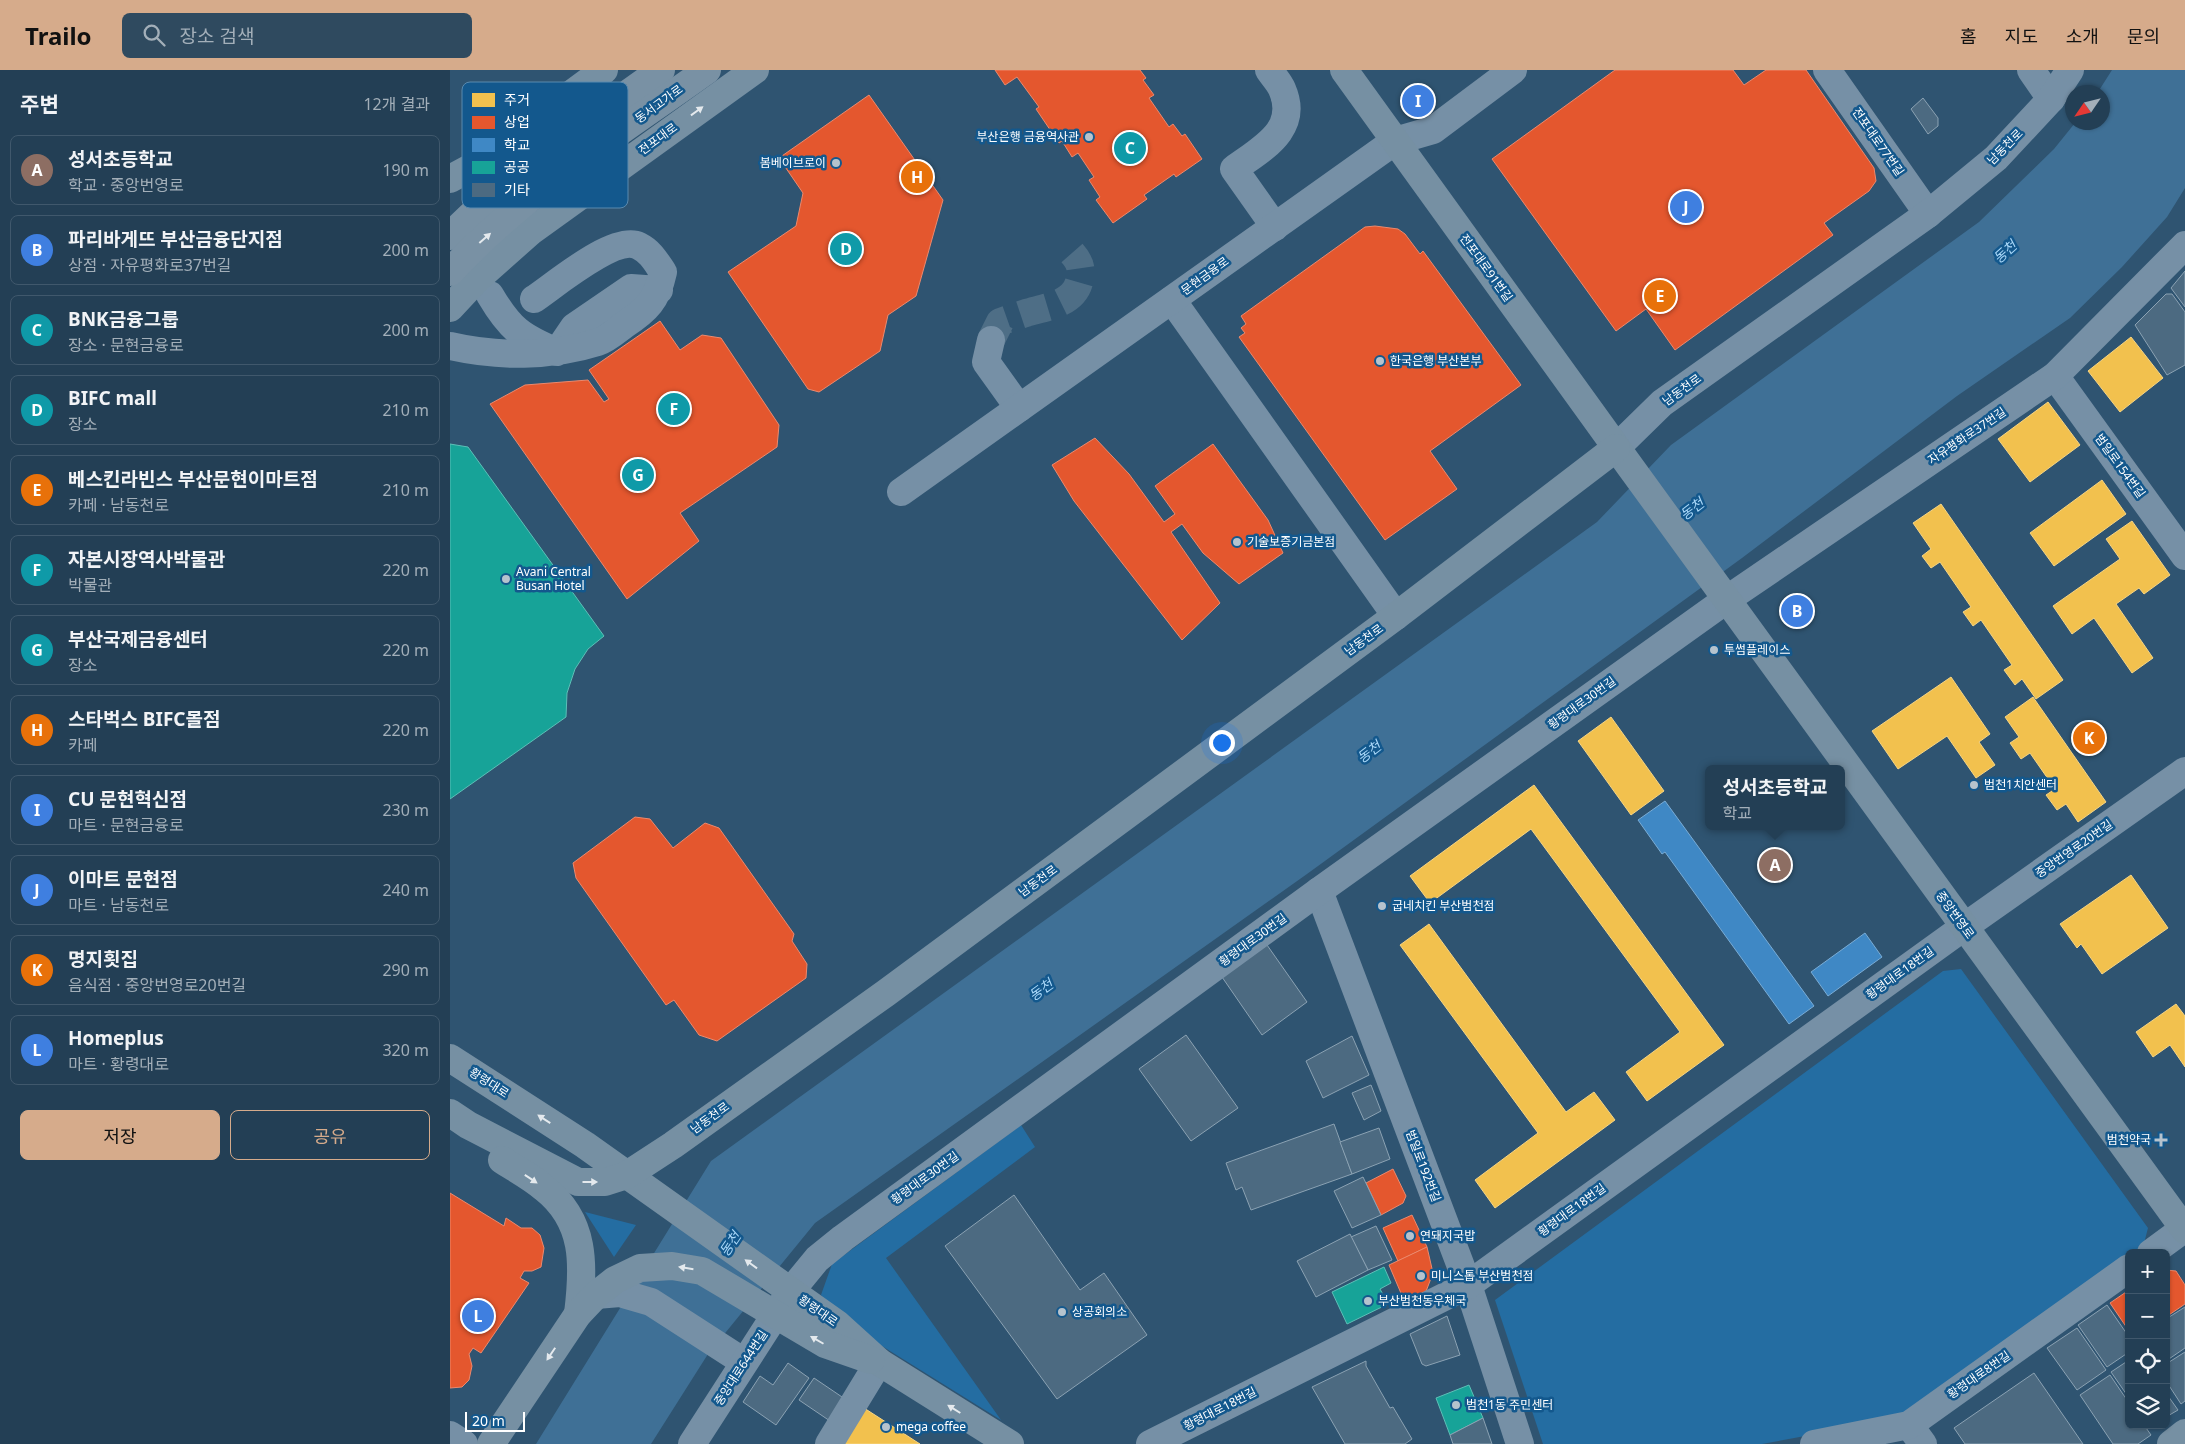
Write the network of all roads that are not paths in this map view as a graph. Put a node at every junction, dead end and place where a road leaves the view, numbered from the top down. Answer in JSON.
{"nodes":[{"id":1,"x":604,"y":70,"type":"edge"},
{"id":2,"x":660,"y":70,"type":"edge"},
{"id":3,"x":707,"y":70,"type":"edge"},
{"id":4,"x":755,"y":70,"type":"edge"},
{"id":5,"x":1269,"y":70,"type":"edge"},
{"id":6,"x":1344,"y":70,"type":"edge"},
{"id":7,"x":1513,"y":70,"type":"edge"},
{"id":8,"x":1827,"y":70,"type":"edge"},
{"id":9,"x":2031,"y":70,"type":"edge"},
{"id":10,"x":2070,"y":70,"type":"edge"},
{"id":11,"x":587,"y":82,"type":"edge"},
{"id":12,"x":628,"y":94,"type":"edge"},
{"id":13,"x":2051,"y":99,"type":"junction"},
{"id":14,"x":628,"y":127,"type":"edge"},
{"id":15,"x":1395,"y":141,"type":"junction"},
{"id":16,"x":628,"y":161,"type":"edge"},
{"id":17,"x":461,"y":173,"type":"edge"},
{"id":18,"x":450,"y":187,"type":"edge"},
{"id":19,"x":480,"y":208,"type":"edge"},
{"id":20,"x":519,"y":208,"type":"edge"},
{"id":21,"x":563,"y":208,"type":"edge"},
{"id":22,"x":1928,"y":214,"type":"junction"},
{"id":23,"x":1275,"y":226,"type":"junction"},
{"id":24,"x":450,"y":236,"type":"edge"},
{"id":25,"x":2185,"y":245,"type":"edge"},
{"id":26,"x":450,"y":272,"type":"edge"},
{"id":27,"x":490,"y":295,"type":"dead end"},
{"id":28,"x":534,"y":299,"type":"dead end"},
{"id":29,"x":1172,"y":300,"type":"junction"},
{"id":30,"x":450,"y":308,"type":"edge"},
{"id":31,"x":990,"y":340,"type":"tunnel mouth"},
{"id":32,"x":450,"y":346,"type":"edge"},
{"id":33,"x":557,"y":352,"type":"junction"},
{"id":34,"x":2054,"y":376,"type":"junction"},
{"id":35,"x":1019,"y":408,"type":"junction"},
{"id":36,"x":1622,"y":457,"type":"junction"},
{"id":37,"x":901,"y":492,"type":"dead end"},
{"id":38,"x":2185,"y":556,"type":"edge"},
{"id":39,"x":1726,"y":600,"type":"junction"},
{"id":40,"x":1396,"y":616,"type":"junction"},
{"id":41,"x":2185,"y":770,"type":"edge"},
{"id":42,"x":1320,"y":891,"type":"junction"},
{"id":43,"x":1964,"y":927,"type":"junction"},
{"id":44,"x":450,"y":1058,"type":"edge"},
{"id":45,"x":459,"y":1119,"type":"edge"},
{"id":46,"x":627,"y":1176,"type":"junction"},
{"id":47,"x":2185,"y":1229,"type":"edge"},
{"id":48,"x":2157,"y":1249,"type":"edge"},
{"id":49,"x":2125,"y":1271,"type":"edge"},
{"id":50,"x":1468,"y":1285,"type":"junction"},
{"id":51,"x":790,"y":1292,"type":"junction"},
{"id":52,"x":598,"y":1300,"type":"junction"},
{"id":53,"x":774,"y":1315,"type":"junction"},
{"id":54,"x":735,"y":1356,"type":"junction"},
{"id":55,"x":880,"y":1362,"type":"junction"},
{"id":56,"x":1916,"y":1434,"type":"edge"},
{"id":57,"x":2185,"y":1434,"type":"edge"},
{"id":58,"x":450,"y":1435,"type":"edge"},
{"id":59,"x":464,"y":1444,"type":"edge"},
{"id":60,"x":491,"y":1444,"type":"edge"},
{"id":61,"x":692,"y":1444,"type":"edge"},
{"id":62,"x":829,"y":1444,"type":"edge"},
{"id":63,"x":1010,"y":1444,"type":"edge"},
{"id":64,"x":1150,"y":1444,"type":"edge"},
{"id":65,"x":1520,"y":1444,"type":"edge"},
{"id":66,"x":1814,"y":1444,"type":"edge"},
{"id":67,"x":2171,"y":1444,"type":"edge"}],
"edges":[{"from":1,"to":11,"type":"main road"},
{"from":2,"to":12,"type":"highway"},
{"from":14,"to":3,"type":"highway","name":"동서고가로","one_way":true},
{"from":16,"to":4,"type":"main road","name":"전포대로","one_way":true},
{"from":5,"to":23,"type":"street"},
{"from":6,"to":15,"type":"main road","name":"전포대로91번길"},
{"from":7,"to":15,"type":"street","name":"문현금융로"},
{"from":8,"to":22,"type":"street","name":"전포대로77번길"},
{"from":9,"to":13,"type":"street"},
{"from":10,"to":13,"type":"street","name":"남동천로"},
{"from":13,"to":22,"type":"street","name":"남동천로"},
{"from":15,"to":23,"type":"street","name":"문현금융로"},
{"from":15,"to":36,"type":"main road","name":"전포대로91번길"},
{"from":17,"to":18,"type":"main road"},
{"from":19,"to":24,"type":"highway"},
{"from":26,"to":20,"type":"highway","name":"동서고가로","one_way":true},
{"from":30,"to":21,"type":"main road","name":"전포대로","one_way":true},
{"from":22,"to":36,"type":"street","name":"남동천로"},
{"from":23,"to":29,"type":"street","name":"문현금융로"},
{"from":25,"to":34,"type":"street","name":"자유평화로37번길"},
{"from":27,"to":33,"type":"street"},
{"from":28,"to":33,"type":"street"},
{"from":29,"to":35,"type":"street","name":"문현금융로"},
{"from":29,"to":40,"type":"street"},
{"from":31,"to":35,"type":"street"},
{"from":32,"to":33,"type":"street"},
{"from":34,"to":38,"type":"street","name":"범일로154번길"},
{"from":34,"to":39,"type":"street","name":"자유평화로37번길"},
{"from":35,"to":37,"type":"street","name":"문현금융로"},
{"from":36,"to":39,"type":"main road","name":"전포대로91번길"},
{"from":36,"to":40,"type":"main road","name":"남동천로"},
{"from":39,"to":42,"type":"street","name":"황령대로30번길"},
{"from":39,"to":43,"type":"main road","name":"중앙번영로"},
{"from":40,"to":46,"type":"main road","name":"남동천로"},
{"from":41,"to":43,"type":"street","name":"중앙번영로20번길"},
{"from":42,"to":50,"type":"street","name":"범일로192번길"},
{"from":42,"to":51,"type":"street","name":"황령대로30번길"},
{"from":43,"to":47,"type":"main road","name":"중앙번영로"},
{"from":43,"to":50,"type":"street","name":"황령대로18번길"},
{"from":46,"to":44,"type":"main road","name":"황령대로","one_way":true},
{"from":45,"to":46,"type":"main road","one_way":true},
{"from":45,"to":52,"type":"main road","one_way":true},
{"from":51,"to":46,"type":"main road","name":"황령대로","one_way":true},
{"from":47,"to":48,"type":"street"},
{"from":49,"to":56,"type":"street","name":"황령대로8번길"},
{"from":50,"to":64,"type":"street","name":"황령대로18번길"},
{"from":50,"to":65,"type":"street","name":"범일로192번길"},
{"from":51,"to":53,"type":"street","name":"중앙대로644번길"},
{"from":51,"to":55,"type":"main road","name":"황령대로"},
{"from":53,"to":52,"type":"main road","one_way":true},
{"from":52,"to":54,"type":"street"},
{"from":52,"to":60,"type":"main road","one_way":true},
{"from":53,"to":54,"type":"street","name":"중앙대로644번길"},
{"from":55,"to":53,"type":"main road","one_way":true},
{"from":54,"to":61,"type":"street","name":"중앙대로644번길"},
{"from":55,"to":62,"type":"street"},
{"from":63,"to":55,"type":"main road","name":"황령대로","one_way":true},
{"from":56,"to":66,"type":"street","name":"황령대로8번길"},
{"from":57,"to":67,"type":"main road"},
{"from":58,"to":59,"type":"street"}]}
